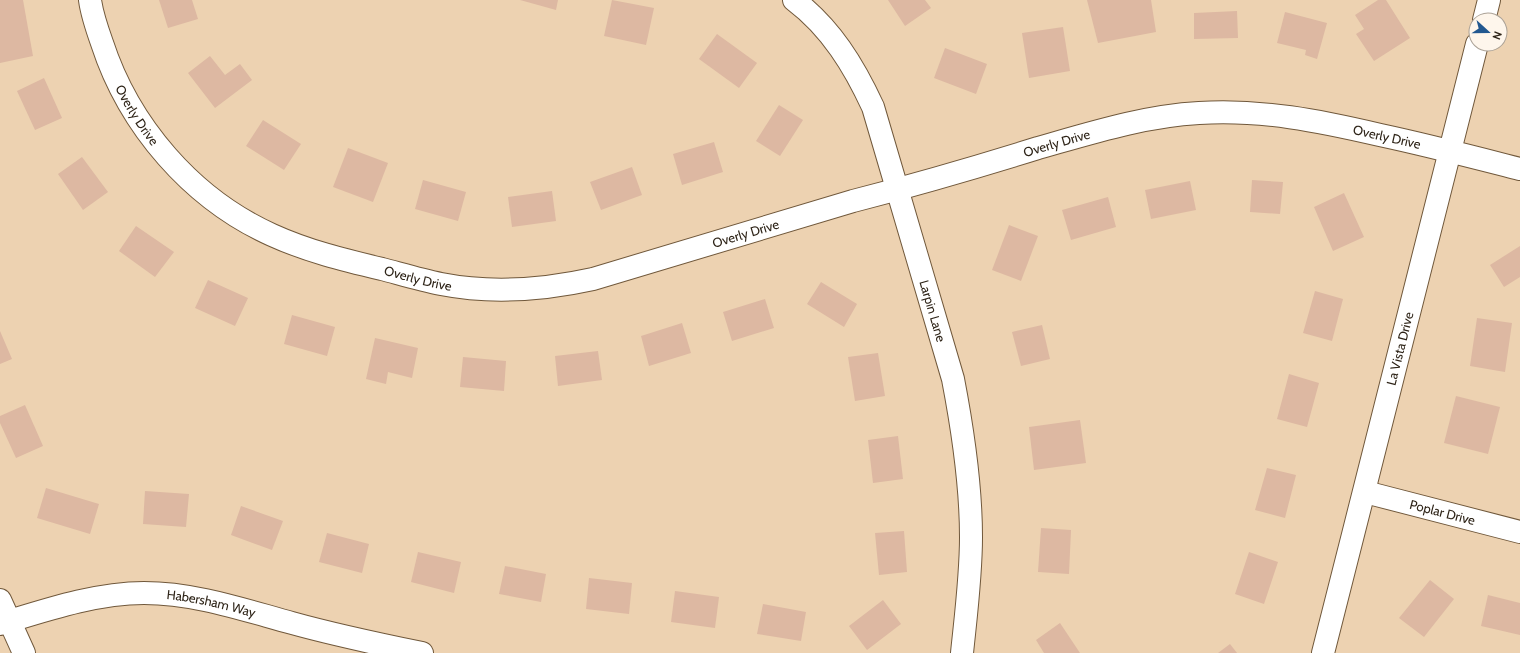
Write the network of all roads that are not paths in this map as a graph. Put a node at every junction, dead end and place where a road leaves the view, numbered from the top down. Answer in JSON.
{"nodes":[{"id":1,"x":90,"y":0,"type":"edge"},
{"id":2,"x":794,"y":0,"type":"edge"},
{"id":3,"x":1489,"y":0,"type":"edge"},
{"id":4,"x":1486,"y":12,"type":"edge"},
{"id":5,"x":1475,"y":52,"type":"edge"},
{"id":6,"x":1449,"y":150,"type":"junction"},
{"id":7,"x":1520,"y":169,"type":"edge"},
{"id":8,"x":897,"y":190,"type":"junction"},
{"id":9,"x":1365,"y":492,"type":"junction"},
{"id":10,"x":1520,"y":532,"type":"edge"},
{"id":11,"x":0,"y":600,"type":"edge"},
{"id":12,"x":5,"y":622,"type":"edge"},
{"id":13,"x":24,"y":653,"type":"edge"},
{"id":14,"x":422,"y":653,"type":"edge"},
{"id":15,"x":962,"y":653,"type":"edge"},
{"id":16,"x":1323,"y":653,"type":"edge"}],
"edges":[{"from":1,"to":8,"type":"street","name":"Overly Drive"},
{"from":2,"to":8,"type":"street","name":"Larpin Lane"},
{"from":3,"to":4,"type":"street"},
{"from":5,"to":6,"type":"street","name":"La Vista Drive"},
{"from":6,"to":7,"type":"street","name":"Overly Drive"},
{"from":6,"to":8,"type":"street","name":"Overly Drive"},
{"from":6,"to":9,"type":"street","name":"La Vista Drive"},
{"from":8,"to":15,"type":"street","name":"Larpin Lane"},
{"from":9,"to":10,"type":"street","name":"Poplar Drive"},
{"from":9,"to":16,"type":"street","name":"La Vista Drive"},
{"from":11,"to":12,"type":"street"},
{"from":12,"to":13,"type":"street"},
{"from":12,"to":14,"type":"street","name":"Habersham Way"}]}
